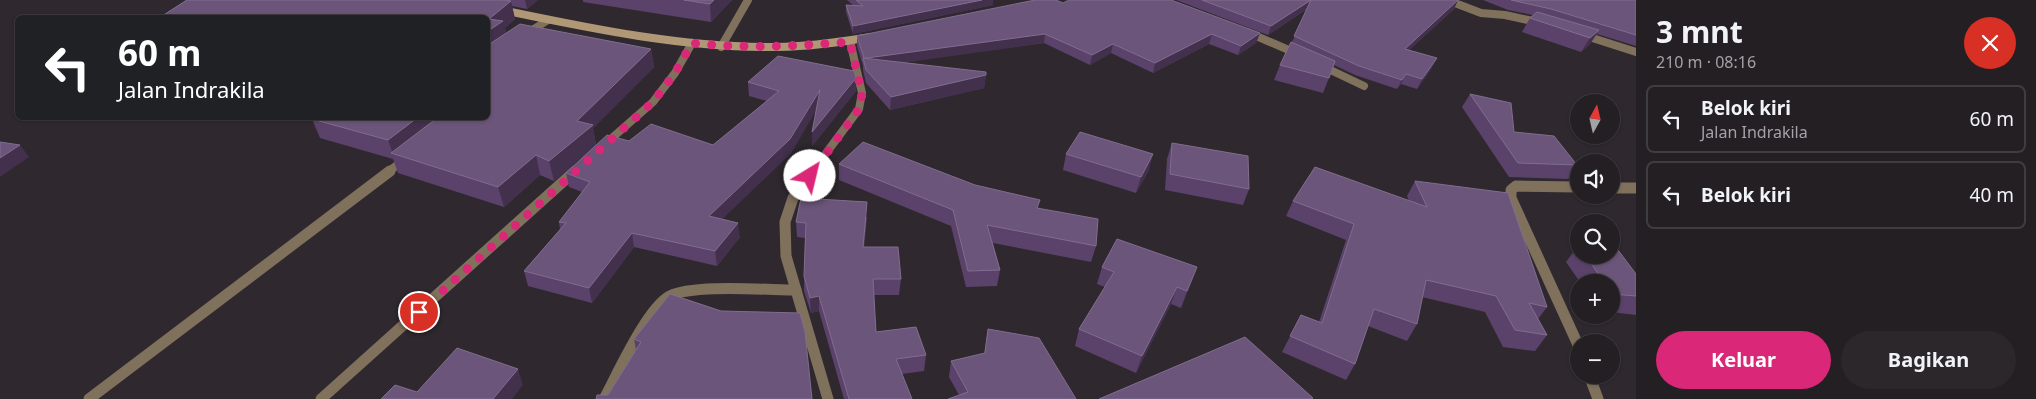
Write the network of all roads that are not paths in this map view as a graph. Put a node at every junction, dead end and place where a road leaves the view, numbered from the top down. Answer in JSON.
{"nodes":[{"id":1,"x":748,"y":0,"type":"edge"},
{"id":2,"x":1447,"y":0,"type":"edge"},
{"id":3,"x":491,"y":8,"type":"edge"},
{"id":4,"x":548,"y":20,"type":"junction"},
{"id":5,"x":1554,"y":26,"type":"edge"},
{"id":6,"x":1238,"y":29,"type":"edge"},
{"id":7,"x":1572,"y":32,"type":"edge"},
{"id":8,"x":879,"y":35,"type":"edge"},
{"id":9,"x":518,"y":39,"type":"edge"},
{"id":10,"x":850,"y":42,"type":"junction"},
{"id":11,"x":692,"y":43,"type":"junction"},
{"id":12,"x":721,"y":46,"type":"junction"},
{"id":13,"x":1636,"y":52,"type":"edge"},
{"id":14,"x":1364,"y":86,"type":"dead end"},
{"id":15,"x":418,"y":149,"type":"edge"},
{"id":16,"x":596,"y":152,"type":"edge"},
{"id":17,"x":582,"y":165,"type":"edge"},
{"id":18,"x":1570,"y":187,"type":"edge"},
{"id":19,"x":1620,"y":188,"type":"edge"},
{"id":20,"x":1636,"y":188,"type":"edge"},
{"id":21,"x":796,"y":290,"type":"junction"},
{"id":22,"x":1573,"y":334,"type":"edge"},
{"id":23,"x":1592,"y":384,"type":"edge"},
{"id":24,"x":89,"y":399,"type":"edge"},
{"id":25,"x":321,"y":399,"type":"edge"},
{"id":26,"x":604,"y":399,"type":"edge"},
{"id":27,"x":828,"y":399,"type":"edge"},
{"id":28,"x":1598,"y":399,"type":"edge"}],
"edges":[{"from":1,"to":12,"type":"street"},
{"from":2,"to":5,"type":"street"},
{"from":3,"to":4,"type":"street"},
{"from":4,"to":9,"type":"street"},
{"from":4,"to":11,"type":"street"},
{"from":6,"to":14,"type":"street"},
{"from":7,"to":13,"type":"street"},
{"from":8,"to":10,"type":"street"},
{"from":10,"to":12,"type":"street"},
{"from":10,"to":21,"type":"street"},
{"from":11,"to":12,"type":"street"},
{"from":11,"to":16,"type":"street"},
{"from":15,"to":24,"type":"street"},
{"from":17,"to":25,"type":"street"},
{"from":18,"to":22,"type":"street"},
{"from":19,"to":20,"type":"street"},
{"from":21,"to":26,"type":"street"},
{"from":21,"to":27,"type":"street"},
{"from":23,"to":28,"type":"street"}]}
